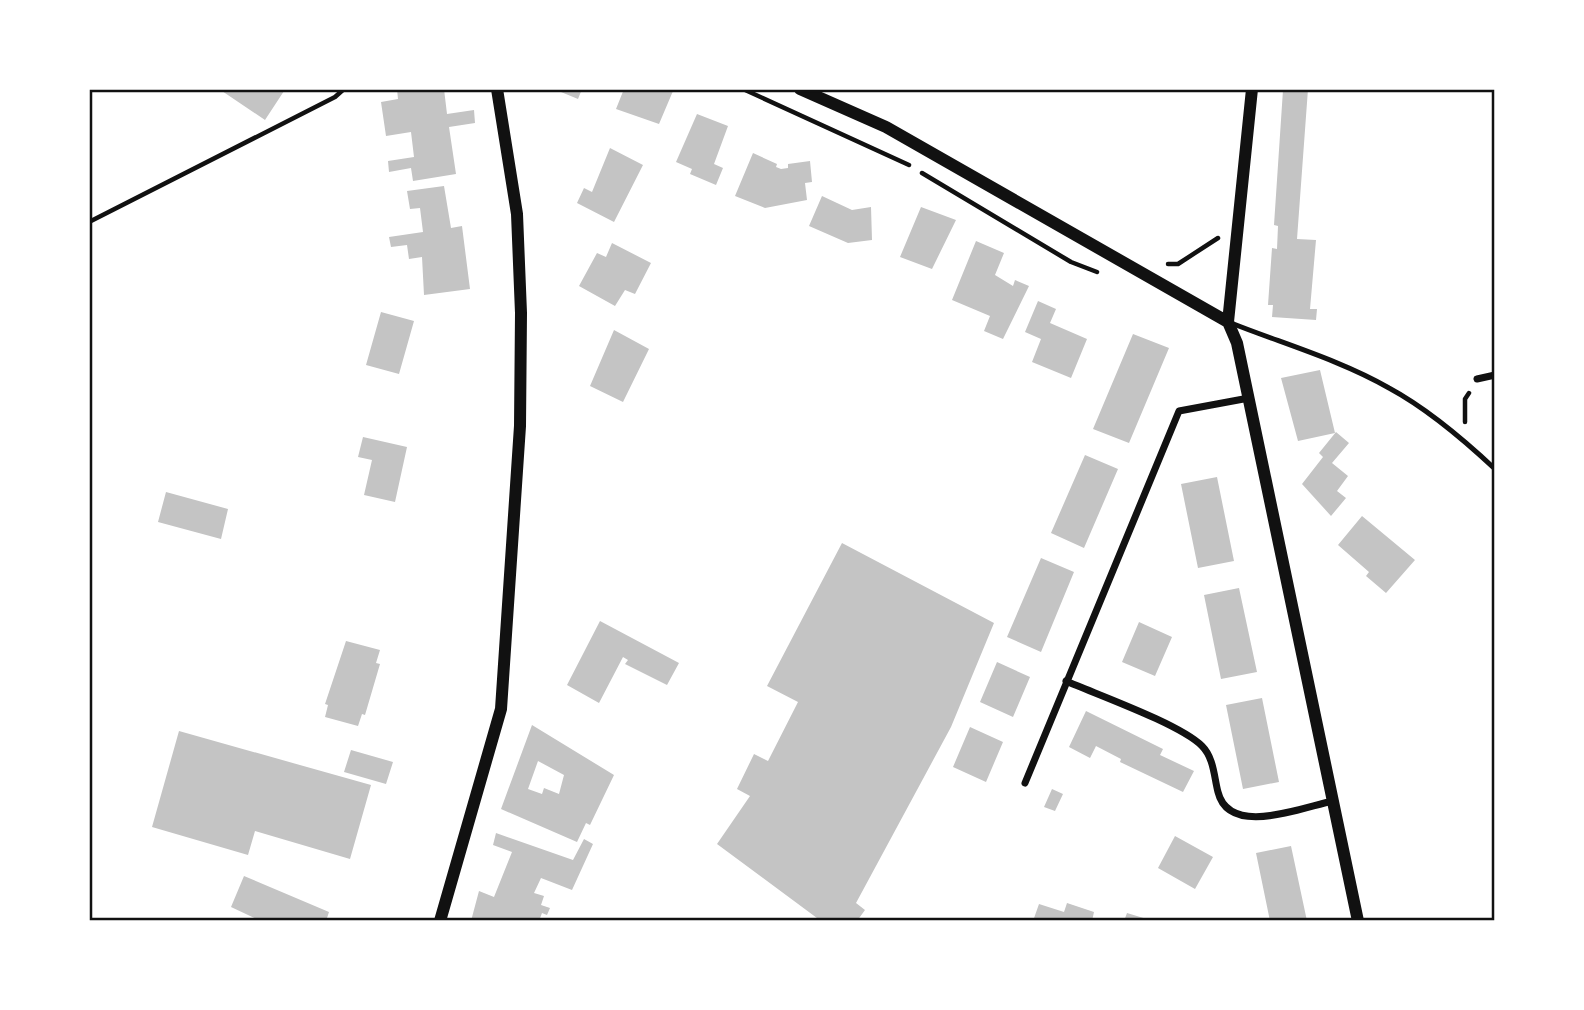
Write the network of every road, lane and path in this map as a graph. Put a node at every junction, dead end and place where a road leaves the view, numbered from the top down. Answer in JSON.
{"nodes":[{"id":1,"x":344,"y":89,"type":"edge"},
{"id":2,"x":497,"y":89,"type":"edge"},
{"id":3,"x":800,"y":89,"type":"edge"},
{"id":4,"x":1252,"y":89,"type":"edge"},
{"id":5,"x":89,"y":222,"type":"edge"},
{"id":6,"x":1228,"y":322,"type":"junction"},
{"id":7,"x":1495,"y":375,"type":"edge"},
{"id":8,"x":1477,"y":379,"type":"joint"},
{"id":9,"x":1249,"y":398,"type":"junction"},
{"id":10,"x":1465,"y":440,"type":"junction"},
{"id":11,"x":1495,"y":469,"type":"edge"},
{"id":12,"x":1066,"y":681,"type":"junction"},
{"id":13,"x":1025,"y":783,"type":"dead end"},
{"id":14,"x":1333,"y":801,"type":"junction"},
{"id":15,"x":440,"y":921,"type":"edge"},
{"id":16,"x":1358,"y":921,"type":"edge"}],
"edges":[{"from":1,"to":5,"type":"path"},
{"from":2,"to":15,"type":"street"},
{"from":3,"to":6,"type":"street"},
{"from":4,"to":6,"type":"street"},
{"from":6,"to":9,"type":"street"},
{"from":6,"to":10,"type":"lane"},
{"from":7,"to":8,"type":"street"},
{"from":8,"to":10,"type":"path"},
{"from":9,"to":12,"type":"street"},
{"from":9,"to":14,"type":"street"},
{"from":10,"to":11,"type":"lane"},
{"from":12,"to":13,"type":"street"},
{"from":12,"to":14,"type":"street"},
{"from":14,"to":16,"type":"street"}]}
